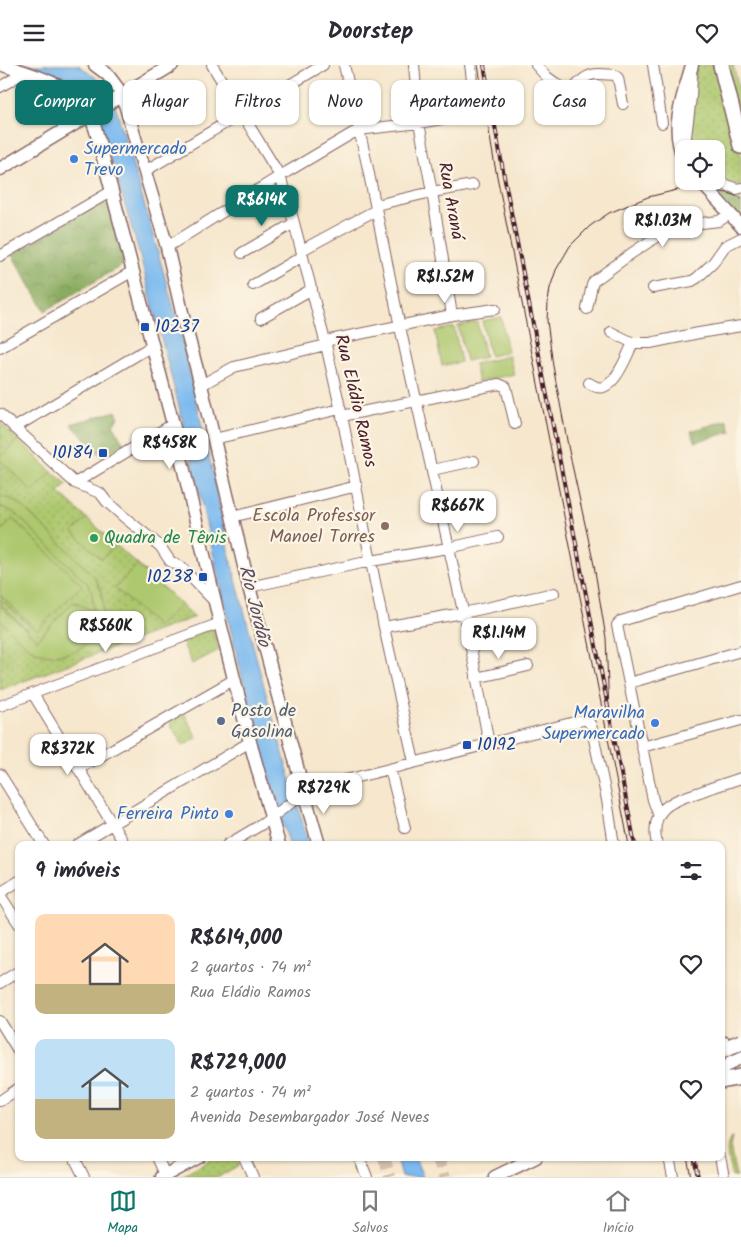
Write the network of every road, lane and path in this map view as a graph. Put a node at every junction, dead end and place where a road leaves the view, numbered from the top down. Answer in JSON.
{"nodes":[{"id":1,"x":4,"y":65,"type":"edge"},
{"id":2,"x":95,"y":65,"type":"edge"},
{"id":3,"x":172,"y":65,"type":"edge"},
{"id":4,"x":212,"y":65,"type":"edge"},
{"id":5,"x":323,"y":65,"type":"edge"},
{"id":6,"x":344,"y":65,"type":"edge"},
{"id":7,"x":414,"y":65,"type":"edge"},
{"id":8,"x":470,"y":65,"type":"edge"},
{"id":9,"x":653,"y":65,"type":"edge"},
{"id":10,"x":693,"y":65,"type":"edge"},
{"id":11,"x":721,"y":65,"type":"edge"},
{"id":12,"x":538,"y":66,"type":"edge"},
{"id":13,"x":25,"y":72,"type":"junction"},
{"id":14,"x":48,"y":80,"type":"edge"},
{"id":15,"x":221,"y":80,"type":"edge"},
{"id":16,"x":297,"y":80,"type":"edge"},
{"id":17,"x":415,"y":80,"type":"edge"},
{"id":18,"x":471,"y":80,"type":"edge"},
{"id":19,"x":0,"y":87,"type":"edge"},
{"id":20,"x":120,"y":96,"type":"junction"},
{"id":21,"x":113,"y":100,"type":"edge"},
{"id":22,"x":623,"y":104,"type":"dead end"},
{"id":23,"x":662,"y":123,"type":"dead end"},
{"id":24,"x":72,"y":125,"type":"edge"},
{"id":25,"x":95,"y":125,"type":"edge"},
{"id":26,"x":221,"y":125,"type":"edge"},
{"id":27,"x":248,"y":125,"type":"edge"},
{"id":28,"x":404,"y":125,"type":"edge"},
{"id":29,"x":419,"y":125,"type":"edge"},
{"id":30,"x":358,"y":131,"type":"junction"},
{"id":31,"x":678,"y":140,"type":"edge"},
{"id":32,"x":686,"y":140,"type":"edge"},
{"id":33,"x":741,"y":146,"type":"edge"},
{"id":34,"x":0,"y":169,"type":"edge"},
{"id":35,"x":145,"y":171,"type":"junction"},
{"id":36,"x":280,"y":176,"type":"junction"},
{"id":37,"x":725,"y":184,"type":"edge"},
{"id":38,"x":473,"y":185,"type":"dead end"},
{"id":39,"x":741,"y":188,"type":"edge"},
{"id":40,"x":708,"y":190,"type":"edge"},
{"id":41,"x":112,"y":191,"type":"junction"},
{"id":42,"x":432,"y":192,"type":"junction"},
{"id":43,"x":376,"y":208,"type":"junction"},
{"id":44,"x":730,"y":214,"type":"junction"},
{"id":45,"x":294,"y":223,"type":"junction"},
{"id":46,"x":741,"y":226,"type":"edge"},
{"id":47,"x":741,"y":238,"type":"edge"},
{"id":48,"x":167,"y":247,"type":"junction"},
{"id":49,"x":242,"y":253,"type":"dead end"},
{"id":50,"x":302,"y":253,"type":"junction"},
{"id":51,"x":0,"y":256,"type":"edge"},
{"id":52,"x":134,"y":271,"type":"junction"},
{"id":53,"x":253,"y":285,"type":"dead end"},
{"id":54,"x":652,"y":288,"type":"dead end"},
{"id":55,"x":312,"y":289,"type":"junction"},
{"id":56,"x":495,"y":309,"type":"dead end"},
{"id":57,"x":586,"y":309,"type":"dead end"},
{"id":58,"x":452,"y":315,"type":"junction"},
{"id":59,"x":261,"y":318,"type":"dead end"},
{"id":60,"x":400,"y":327,"type":"junction"},
{"id":61,"x":741,"y":327,"type":"edge"},
{"id":62,"x":611,"y":332,"type":"dead end"},
{"id":63,"x":326,"y":343,"type":"junction"},
{"id":64,"x":633,"y":343,"type":"junction"},
{"id":65,"x":1,"y":344,"type":"edge"},
{"id":66,"x":152,"y":346,"type":"junction"},
{"id":67,"x":589,"y":383,"type":"dead end"},
{"id":68,"x":202,"y":385,"type":"junction"},
{"id":69,"x":416,"y":401,"type":"junction"},
{"id":70,"x":341,"y":413,"type":"junction"},
{"id":71,"x":0,"y":415,"type":"edge"},
{"id":72,"x":174,"y":424,"type":"junction"},
{"id":73,"x":515,"y":424,"type":"dead end"},
{"id":74,"x":14,"y":428,"type":"junction"},
{"id":75,"x":214,"y":439,"type":"junction"},
{"id":76,"x":474,"y":461,"type":"dead end"},
{"id":77,"x":432,"y":470,"type":"junction"},
{"id":78,"x":75,"y":483,"type":"junction"},
{"id":79,"x":357,"y":486,"type":"junction"},
{"id":80,"x":232,"y":517,"type":"junction"},
{"id":81,"x":498,"y":537,"type":"dead end"},
{"id":82,"x":448,"y":548,"type":"junction"},
{"id":83,"x":371,"y":561,"type":"junction"},
{"id":84,"x":741,"y":585,"type":"edge"},
{"id":85,"x":249,"y":587,"type":"junction"},
{"id":86,"x":554,"y":593,"type":"dead end"},
{"id":87,"x":216,"y":603,"type":"junction"},
{"id":88,"x":463,"y":613,"type":"junction"},
{"id":89,"x":220,"y":623,"type":"junction"},
{"id":90,"x":384,"y":627,"type":"junction"},
{"id":91,"x":741,"y":651,"type":"edge"},
{"id":92,"x":528,"y":665,"type":"dead end"},
{"id":93,"x":235,"y":679,"type":"junction"},
{"id":94,"x":476,"y":679,"type":"junction"},
{"id":95,"x":629,"y":683,"type":"junction"},
{"id":96,"x":33,"y":694,"type":"junction"},
{"id":97,"x":0,"y":706,"type":"edge"},
{"id":98,"x":741,"y":720,"type":"edge"},
{"id":99,"x":250,"y":742,"type":"junction"},
{"id":100,"x":489,"y":744,"type":"junction"},
{"id":101,"x":642,"y":747,"type":"junction"},
{"id":102,"x":414,"y":762,"type":"junction"},
{"id":103,"x":78,"y":769,"type":"junction"},
{"id":104,"x":390,"y":769,"type":"junction"},
{"id":105,"x":0,"y":775,"type":"edge"},
{"id":106,"x":741,"y":778,"type":"edge"},
{"id":107,"x":301,"y":795,"type":"junction"},
{"id":108,"x":273,"y":816,"type":"junction"},
{"id":109,"x":659,"y":816,"type":"junction"},
{"id":110,"x":112,"y":823,"type":"junction"},
{"id":111,"x":405,"y":829,"type":"dead end"},
{"id":112,"x":41,"y":841,"type":"edge"},
{"id":113,"x":83,"y":841,"type":"edge"},
{"id":114,"x":123,"y":841,"type":"edge"},
{"id":115,"x":233,"y":841,"type":"edge"},
{"id":116,"x":278,"y":841,"type":"edge"},
{"id":117,"x":318,"y":841,"type":"edge"},
{"id":118,"x":613,"y":841,"type":"edge"},
{"id":119,"x":656,"y":841,"type":"edge"},
{"id":120,"x":15,"y":884,"type":"edge"},
{"id":121,"x":0,"y":894,"type":"edge"},
{"id":122,"x":15,"y":918,"type":"edge"},
{"id":123,"x":15,"y":974,"type":"edge"},
{"id":124,"x":0,"y":983,"type":"edge"},
{"id":125,"x":0,"y":1021,"type":"edge"},
{"id":126,"x":15,"y":1051,"type":"edge"},
{"id":127,"x":741,"y":1058,"type":"edge"},
{"id":128,"x":725,"y":1067,"type":"edge"},
{"id":129,"x":741,"y":1067,"type":"edge"},
{"id":130,"x":725,"y":1073,"type":"edge"},
{"id":131,"x":741,"y":1077,"type":"edge"},
{"id":132,"x":725,"y":1080,"type":"edge"},
{"id":133,"x":15,"y":1091,"type":"edge"},
{"id":134,"x":0,"y":1101,"type":"edge"},
{"id":135,"x":76,"y":1161,"type":"edge"},
{"id":136,"x":158,"y":1161,"type":"edge"},
{"id":137,"x":192,"y":1161,"type":"edge"},
{"id":138,"x":246,"y":1161,"type":"edge"},
{"id":139,"x":361,"y":1161,"type":"edge"},
{"id":140,"x":528,"y":1161,"type":"edge"},
{"id":141,"x":670,"y":1161,"type":"edge"},
{"id":142,"x":721,"y":1161,"type":"edge"},
{"id":143,"x":164,"y":1176,"type":"edge"},
{"id":144,"x":84,"y":1177,"type":"edge"},
{"id":145,"x":253,"y":1177,"type":"edge"},
{"id":146,"x":367,"y":1177,"type":"edge"},
{"id":147,"x":495,"y":1177,"type":"edge"},
{"id":148,"x":673,"y":1177,"type":"edge"},
{"id":149,"x":724,"y":1177,"type":"edge"}],
"edges":[{"from":1,"to":13,"type":"main road"},
{"from":2,"to":20,"type":"main road"},
{"from":3,"to":20,"type":"main road"},
{"from":4,"to":15,"type":"street","name":"Rua Eládio Ramos"},
{"from":5,"to":16,"type":"street"},
{"from":6,"to":30,"type":"street"},
{"from":7,"to":17,"type":"street","name":"Rua Araná"},
{"from":8,"to":18,"type":"street"},
{"from":9,"to":23,"type":"street"},
{"from":10,"to":31,"type":"main road"},
{"from":10,"to":32,"type":"street"},
{"from":11,"to":33,"type":"highway"},
{"from":12,"to":22,"type":"street"},
{"from":13,"to":14,"type":"main road"},
{"from":13,"to":19,"type":"street"},
{"from":20,"to":21,"type":"main road"},
{"from":20,"to":35,"type":"main road"},
{"from":24,"to":34,"type":"main road"},
{"from":25,"to":41,"type":"main road"},
{"from":26,"to":35,"type":"street"},
{"from":27,"to":36,"type":"street","name":"Rua Eládio Ramos"},
{"from":28,"to":30,"type":"street"},
{"from":29,"to":42,"type":"street","name":"Rua Araná"},
{"from":30,"to":36,"type":"street"},
{"from":30,"to":43,"type":"street"},
{"from":35,"to":48,"type":"main road"},
{"from":36,"to":45,"type":"street","name":"Rua Eládio Ramos"},
{"from":36,"to":48,"type":"street"},
{"from":37,"to":39,"type":"street"},
{"from":38,"to":42,"type":"street"},
{"from":40,"to":44,"type":"main road"},
{"from":41,"to":51,"type":"street"},
{"from":41,"to":52,"type":"main road"},
{"from":42,"to":43,"type":"street"},
{"from":42,"to":58,"type":"street","name":"Rua Araná"},
{"from":43,"to":50,"type":"street"},
{"from":43,"to":60,"type":"street"},
{"from":44,"to":46,"type":"main road"},
{"from":44,"to":57,"type":"street"},
{"from":45,"to":49,"type":"street"},
{"from":45,"to":50,"type":"street","name":"Rua Eládio Ramos"},
{"from":47,"to":54,"type":"street"},
{"from":48,"to":68,"type":"main road"},
{"from":50,"to":53,"type":"street"},
{"from":50,"to":55,"type":"street","name":"Rua Eládio Ramos"},
{"from":52,"to":65,"type":"street"},
{"from":52,"to":66,"type":"main road"},
{"from":55,"to":59,"type":"street"},
{"from":55,"to":63,"type":"street","name":"Rua Eládio Ramos"},
{"from":56,"to":58,"type":"street"},
{"from":58,"to":60,"type":"street"},
{"from":60,"to":63,"type":"street"},
{"from":60,"to":69,"type":"street"},
{"from":61,"to":64,"type":"street"},
{"from":62,"to":64,"type":"street"},
{"from":63,"to":68,"type":"street"},
{"from":63,"to":70,"type":"street","name":"Rua Eládio Ramos"},
{"from":64,"to":67,"type":"street"},
{"from":66,"to":72,"type":"main road"},
{"from":66,"to":74,"type":"street"},
{"from":68,"to":75,"type":"main road"},
{"from":69,"to":70,"type":"street"},
{"from":69,"to":73,"type":"street"},
{"from":69,"to":77,"type":"street"},
{"from":70,"to":75,"type":"street"},
{"from":70,"to":79,"type":"street","name":"Rua Eládio Ramos"},
{"from":71,"to":74,"type":"street"},
{"from":72,"to":78,"type":"street"},
{"from":72,"to":87,"type":"main road"},
{"from":74,"to":78,"type":"street"},
{"from":75,"to":80,"type":"main road"},
{"from":76,"to":77,"type":"street"},
{"from":77,"to":82,"type":"street"},
{"from":78,"to":87,"type":"street"},
{"from":79,"to":80,"type":"street"},
{"from":79,"to":83,"type":"street","name":"Rua Eládio Ramos"},
{"from":80,"to":85,"type":"main road"},
{"from":81,"to":82,"type":"street"},
{"from":82,"to":83,"type":"street"},
{"from":82,"to":88,"type":"street"},
{"from":83,"to":85,"type":"street"},
{"from":83,"to":90,"type":"street","name":"Rua Eládio Ramos"},
{"from":84,"to":95,"type":"street"},
{"from":85,"to":107,"type":"main road"},
{"from":86,"to":88,"type":"street"},
{"from":87,"to":89,"type":"main road"},
{"from":88,"to":90,"type":"street"},
{"from":88,"to":94,"type":"street"},
{"from":89,"to":93,"type":"main road"},
{"from":89,"to":96,"type":"street"},
{"from":90,"to":102,"type":"street","name":"Rua Eládio Ramos"},
{"from":91,"to":95,"type":"street"},
{"from":92,"to":94,"type":"street"},
{"from":93,"to":99,"type":"main road"},
{"from":93,"to":103,"type":"street"},
{"from":94,"to":100,"type":"street"},
{"from":95,"to":101,"type":"street"},
{"from":96,"to":97,"type":"street"},
{"from":96,"to":103,"type":"street"},
{"from":98,"to":101,"type":"street"},
{"from":99,"to":108,"type":"main road"},
{"from":99,"to":110,"type":"street"},
{"from":100,"to":102,"type":"street"},
{"from":100,"to":118,"type":"street"},
{"from":101,"to":109,"type":"street"},
{"from":102,"to":104,"type":"street"},
{"from":103,"to":110,"type":"street"},
{"from":104,"to":107,"type":"street"},
{"from":104,"to":111,"type":"street"},
{"from":105,"to":112,"type":"street"},
{"from":106,"to":109,"type":"street"},
{"from":107,"to":108,"type":"street"},
{"from":107,"to":117,"type":"main road"},
{"from":108,"to":115,"type":"street"},
{"from":108,"to":116,"type":"main road"},
{"from":109,"to":119,"type":"street"},
{"from":110,"to":113,"type":"street"},
{"from":110,"to":114,"type":"street"},
{"from":120,"to":121,"type":"street"},
{"from":121,"to":122,"type":"street"},
{"from":123,"to":124,"type":"street"},
{"from":125,"to":126,"type":"street"},
{"from":127,"to":128,"type":"main road"},
{"from":129,"to":130,"type":"main road"},
{"from":131,"to":132,"type":"highway"},
{"from":133,"to":134,"type":"street"},
{"from":135,"to":144,"type":"street"},
{"from":136,"to":143,"type":"street"},
{"from":137,"to":143,"type":"main road"},
{"from":138,"to":145,"type":"street"},
{"from":139,"to":146,"type":"street"},
{"from":140,"to":147,"type":"main road"},
{"from":141,"to":148,"type":"street"},
{"from":142,"to":149,"type":"street"}]}
